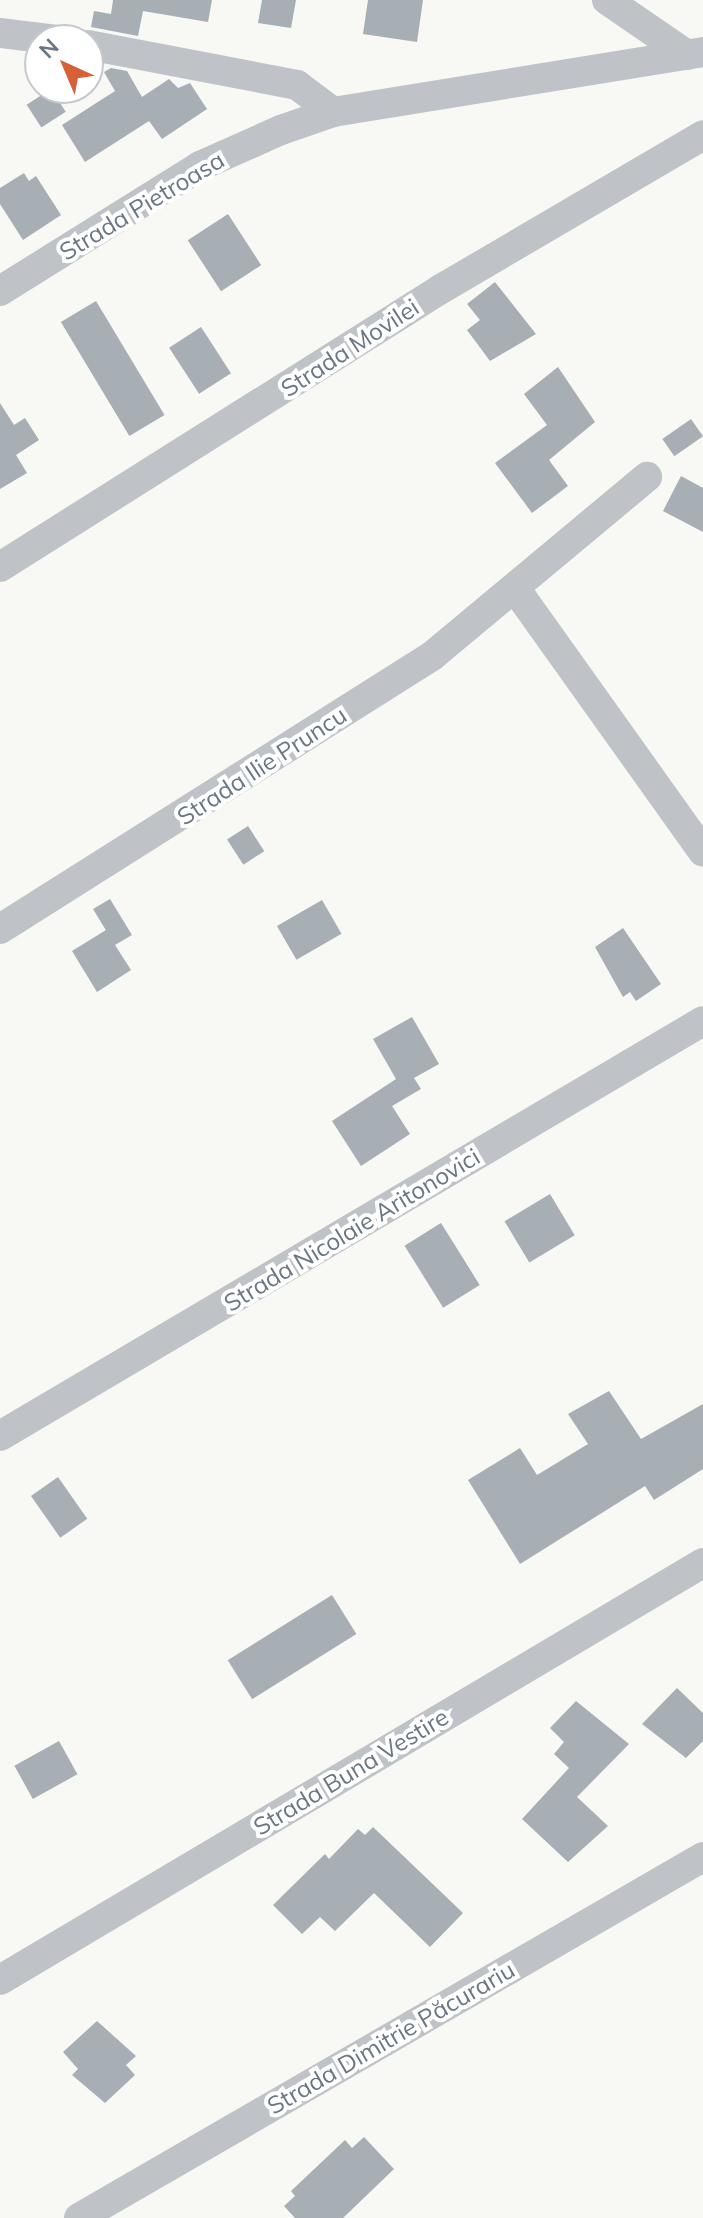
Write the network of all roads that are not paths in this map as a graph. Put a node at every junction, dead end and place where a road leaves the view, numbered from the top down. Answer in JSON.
{"nodes":[{"id":1,"x":607,"y":0,"type":"edge"},
{"id":2,"x":0,"y":33,"type":"edge"},
{"id":3,"x":24,"y":36,"type":"edge"},
{"id":4,"x":104,"y":48,"type":"edge"},
{"id":5,"x":695,"y":53,"type":"edge"},
{"id":6,"x":333,"y":112,"type":"junction"},
{"id":7,"x":703,"y":135,"type":"edge"},
{"id":8,"x":0,"y":291,"type":"edge"},
{"id":9,"x":647,"y":477,"type":"dead end"},
{"id":10,"x":0,"y":567,"type":"edge"},
{"id":11,"x":517,"y":591,"type":"junction"},
{"id":12,"x":703,"y":852,"type":"edge"},
{"id":13,"x":0,"y":929,"type":"edge"},
{"id":14,"x":703,"y":1021,"type":"edge"},
{"id":15,"x":0,"y":1436,"type":"edge"},
{"id":16,"x":703,"y":1563,"type":"edge"},
{"id":17,"x":703,"y":1857,"type":"edge"},
{"id":18,"x":0,"y":1980,"type":"edge"},
{"id":19,"x":79,"y":2218,"type":"edge"}],
"edges":[{"from":1,"to":5,"type":"street"},
{"from":2,"to":3,"type":"street"},
{"from":4,"to":6,"type":"street"},
{"from":5,"to":6,"type":"street","name":"Strada Pietroasa"},
{"from":6,"to":8,"type":"street","name":"Strada Pietroasa"},
{"from":7,"to":10,"type":"street","name":"Strada Movilei"},
{"from":9,"to":11,"type":"street","name":"Strada Ilie Pruncu"},
{"from":11,"to":12,"type":"street"},
{"from":11,"to":13,"type":"street","name":"Strada Ilie Pruncu"},
{"from":14,"to":15,"type":"street","name":"Strada Nicolaie Aritonovici"},
{"from":16,"to":18,"type":"street","name":"Strada Buna Vestire"},
{"from":17,"to":19,"type":"street","name":"Strada Dimitrie Păcurariu"}]}
